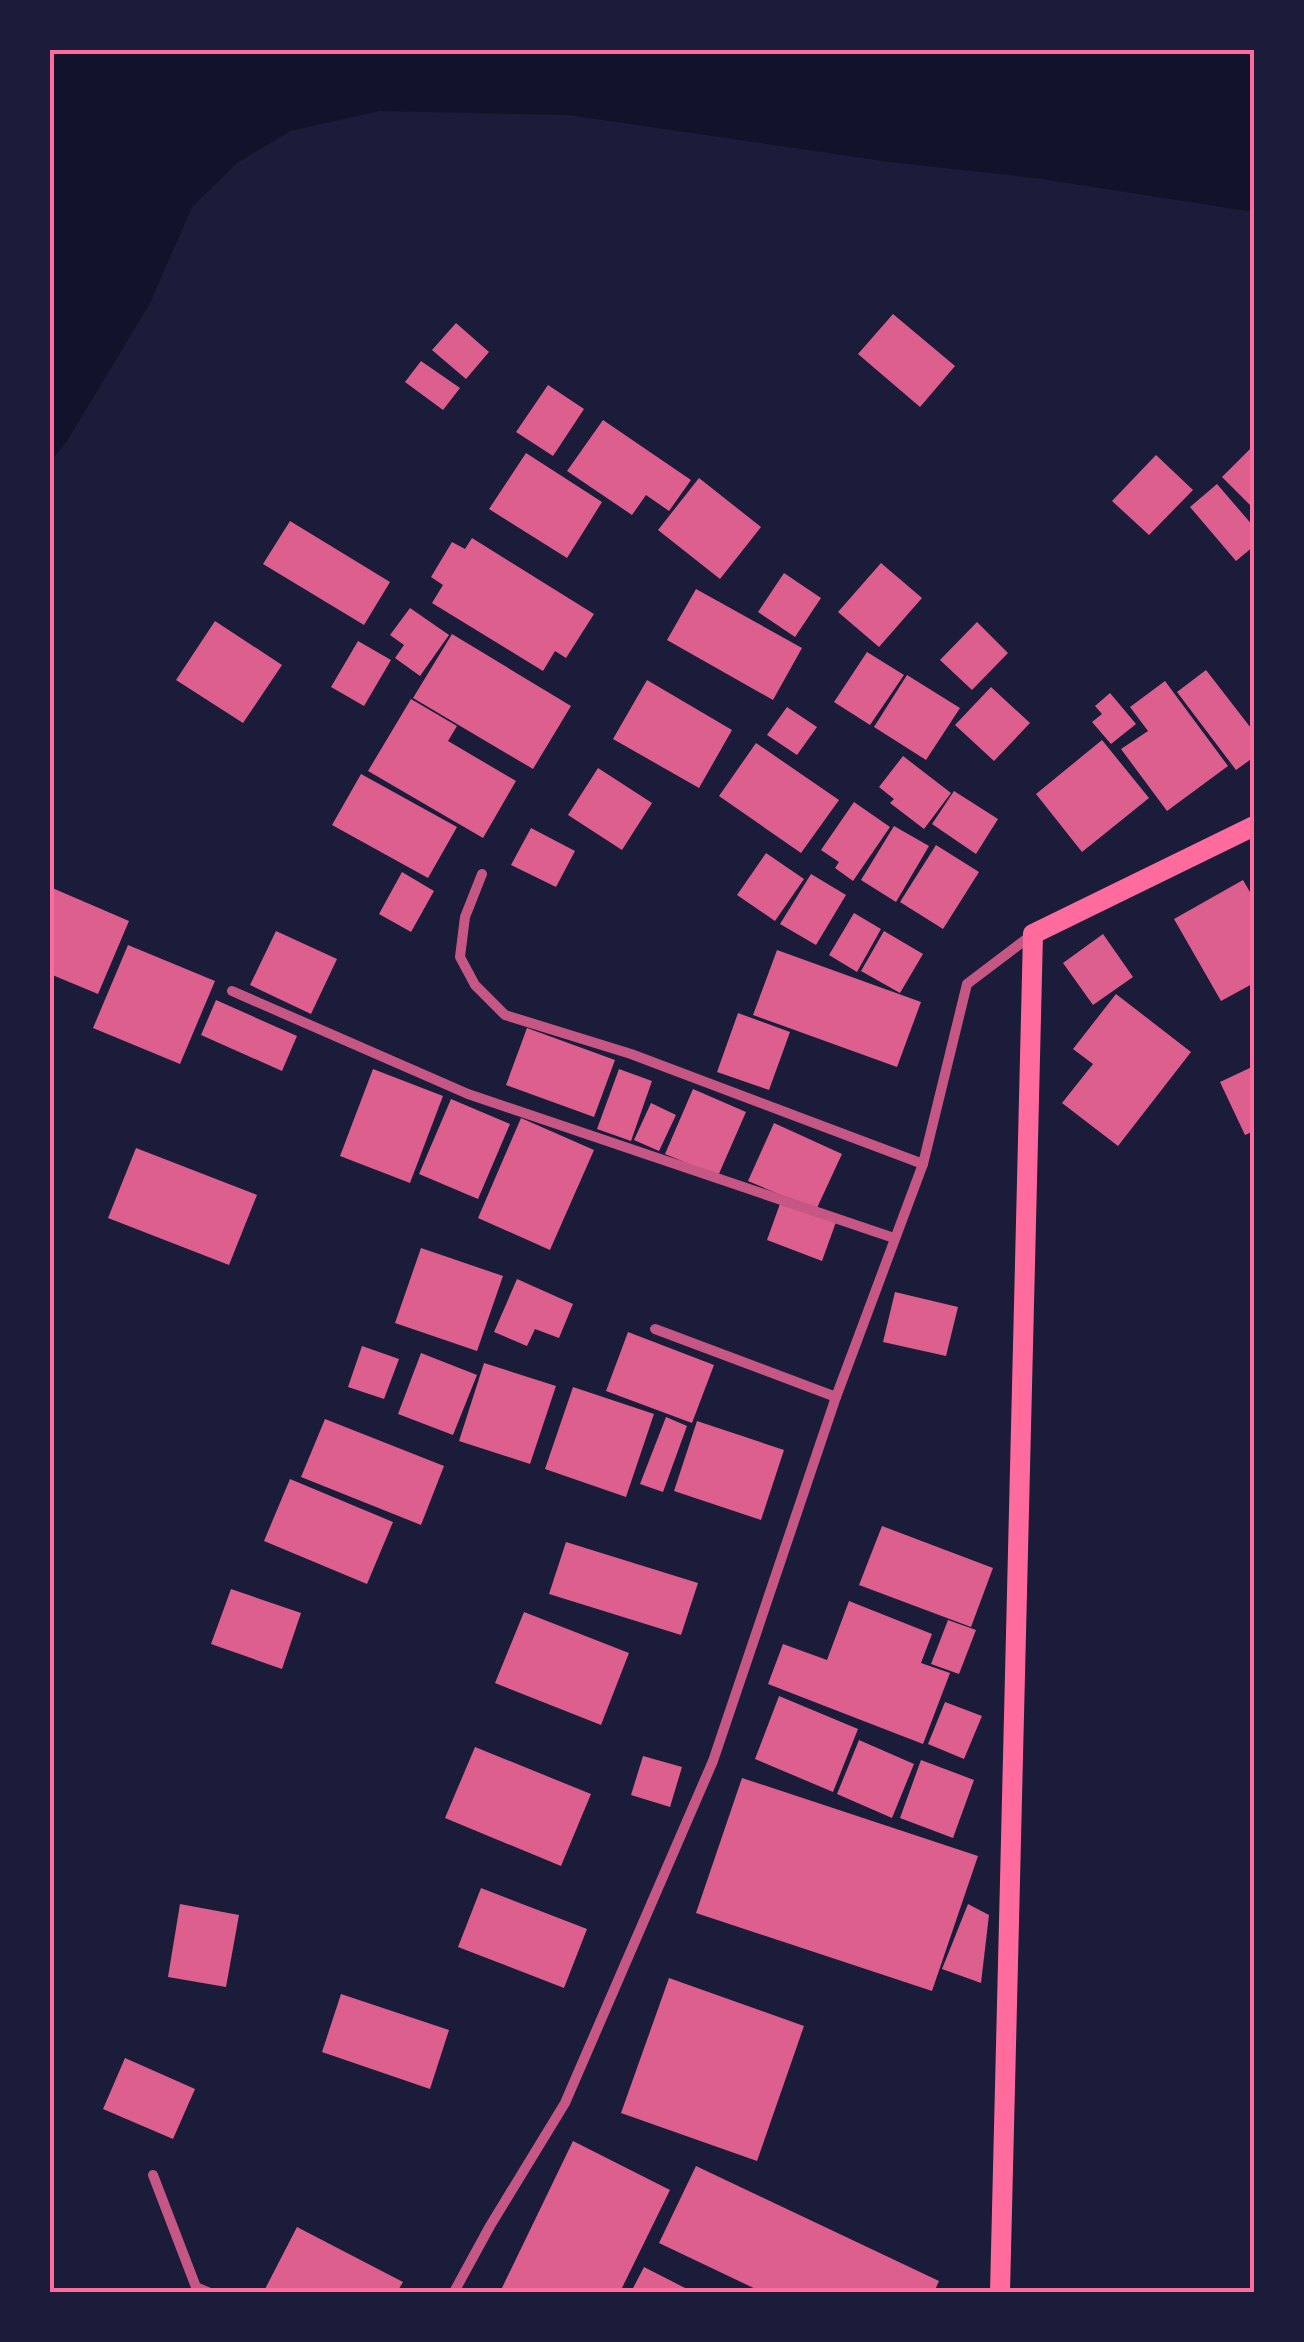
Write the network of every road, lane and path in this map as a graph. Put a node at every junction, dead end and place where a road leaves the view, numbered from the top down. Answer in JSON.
{"nodes":[{"id":1,"x":1254,"y":826,"type":"edge"},
{"id":2,"x":482,"y":874,"type":"dead end"},
{"id":3,"x":1032,"y":934,"type":"junction"},
{"id":4,"x":232,"y":991,"type":"dead end"},
{"id":5,"x":923,"y":1164,"type":"junction"},
{"id":6,"x":894,"y":1238,"type":"junction"},
{"id":7,"x":655,"y":1329,"type":"dead end"},
{"id":8,"x":836,"y":1396,"type":"junction"},
{"id":9,"x":152,"y":2175,"type":"dead end"},
{"id":10,"x":208,"y":2292,"type":"edge"},
{"id":11,"x":454,"y":2292,"type":"edge"},
{"id":12,"x":1000,"y":2292,"type":"edge"}],
"edges":[{"from":1,"to":3,"type":"main road"},
{"from":2,"to":5,"type":"street"},
{"from":3,"to":5,"type":"street"},
{"from":3,"to":12,"type":"main road"},
{"from":4,"to":6,"type":"street"},
{"from":5,"to":6,"type":"street"},
{"from":6,"to":8,"type":"street"},
{"from":7,"to":8,"type":"street"},
{"from":8,"to":11,"type":"street"},
{"from":9,"to":10,"type":"street"}]}
